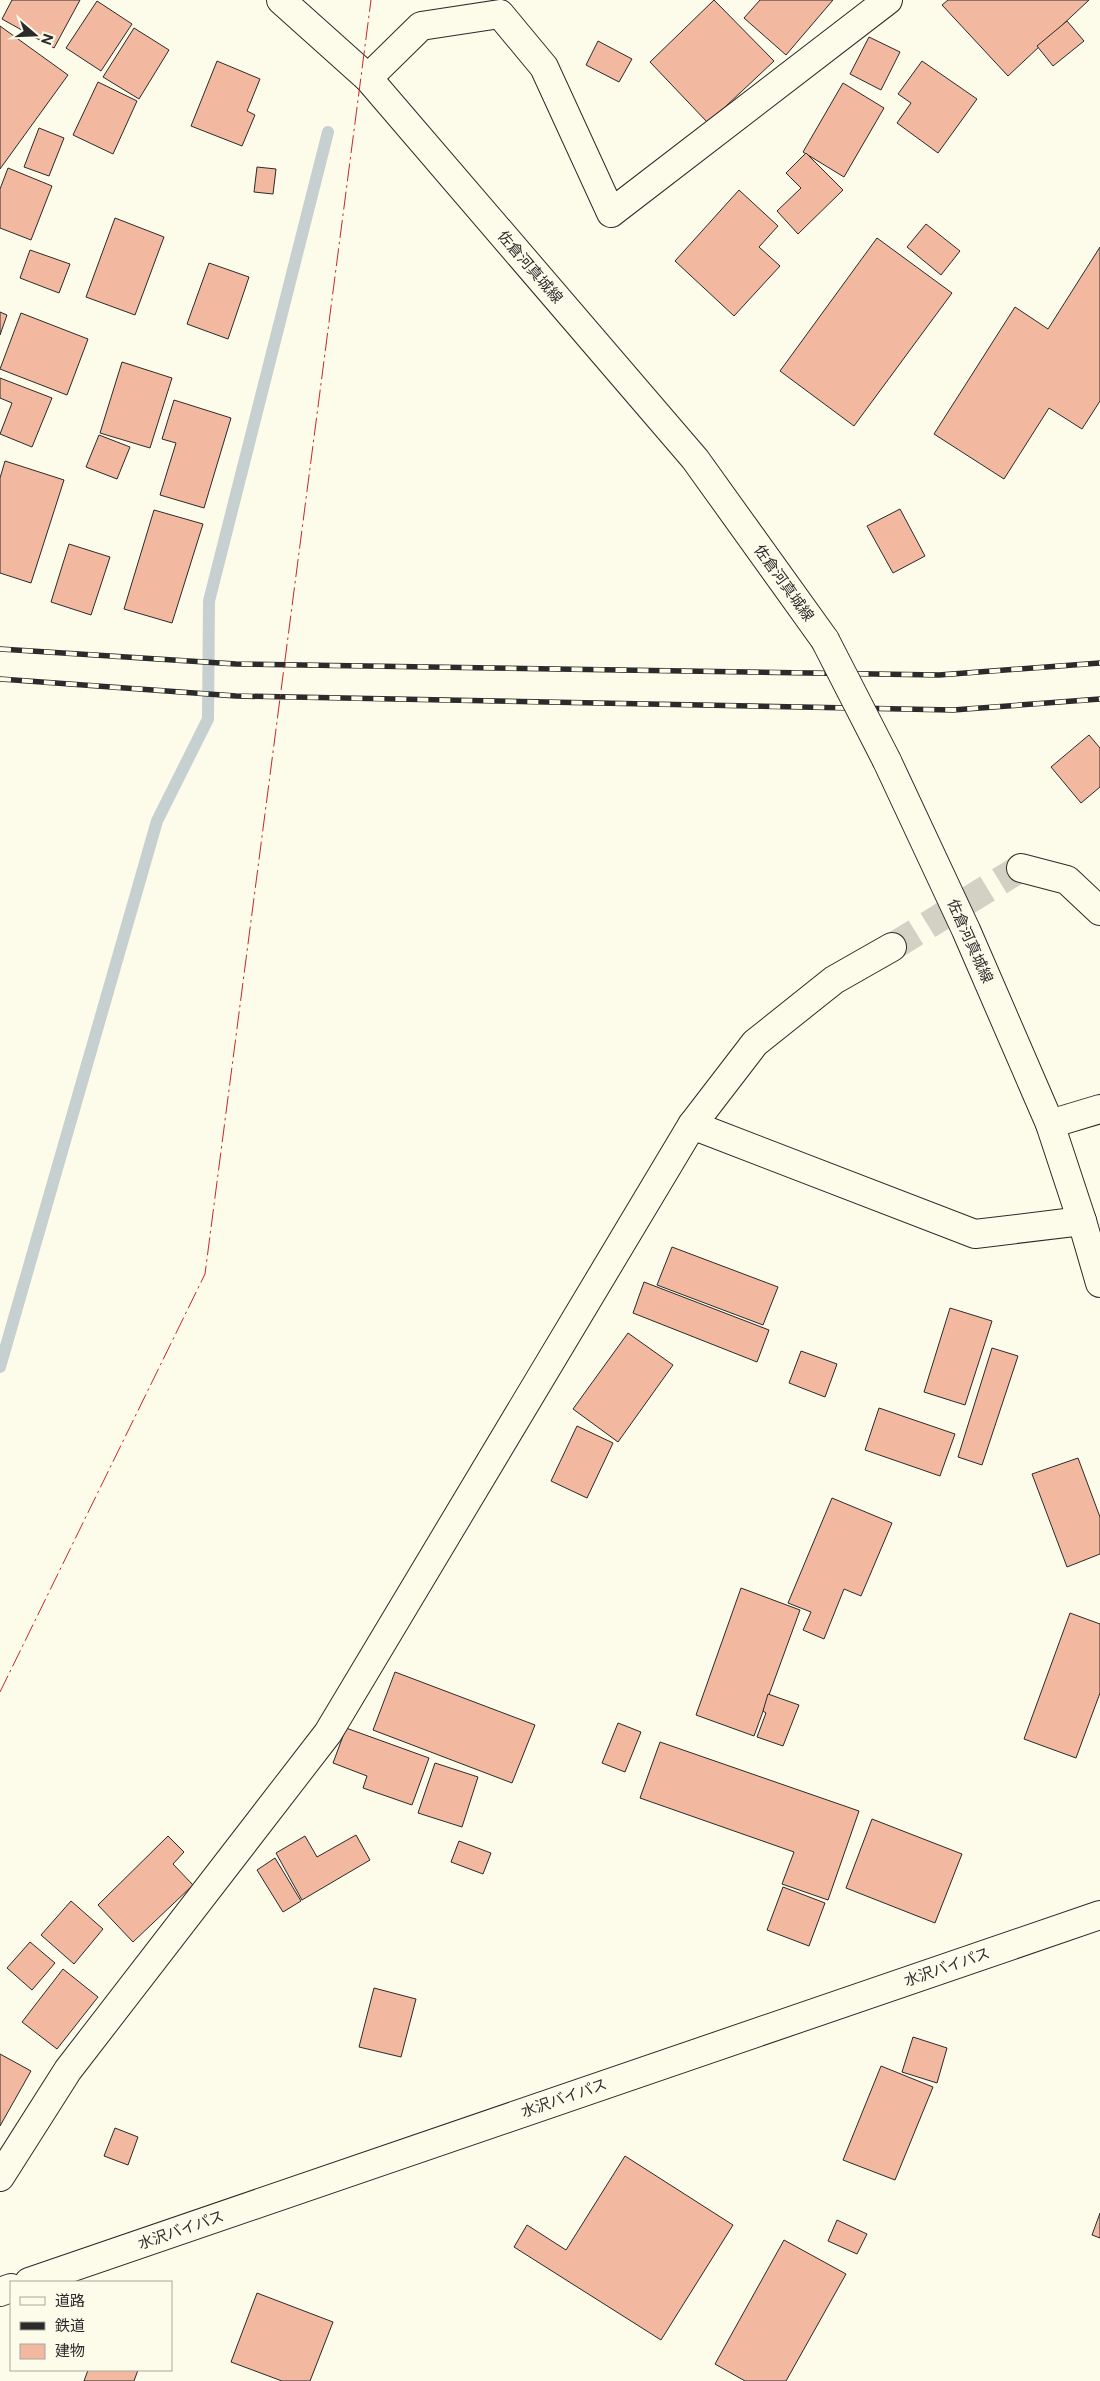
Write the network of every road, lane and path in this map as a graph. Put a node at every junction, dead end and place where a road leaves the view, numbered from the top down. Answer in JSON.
{"nodes":[{"id":1,"x":281,"y":0,"type":"edge"},
{"id":2,"x":888,"y":0,"type":"edge"},
{"id":3,"x":368,"y":78,"type":"junction"},
{"id":4,"x":1021,"y":868,"type":"dead end"},
{"id":5,"x":1100,"y":911,"type":"edge"},
{"id":6,"x":892,"y":947,"type":"tunnel mouth"},
{"id":7,"x":1100,"y":1109,"type":"edge"},
{"id":8,"x":1050,"y":1124,"type":"junction"},
{"id":9,"x":692,"y":1126,"type":"junction"},
{"id":10,"x":1082,"y":1221,"type":"junction"},
{"id":11,"x":1100,"y":1283,"type":"edge"},
{"id":12,"x":1100,"y":1915,"type":"edge"},
{"id":13,"x":0,"y":2177,"type":"edge"},
{"id":14,"x":32,"y":2281,"type":"edge"}],
"edges":[{"from":1,"to":3,"type":"main road","name":"佐倉河真城線"},
{"from":2,"to":3,"type":"main road"},
{"from":3,"to":8,"type":"main road","name":"佐倉河真城線","bridge":true},
{"from":4,"to":5,"type":"main road"},
{"from":6,"to":9,"type":"main road"},
{"from":7,"to":8,"type":"main road"},
{"from":8,"to":10,"type":"main road","name":"佐倉河真城線"},
{"from":9,"to":10,"type":"main road"},
{"from":9,"to":13,"type":"main road"},
{"from":10,"to":11,"type":"main road","name":"佐倉河真城線"},
{"from":12,"to":14,"type":"main road","name":"水沢バイパス"}]}
